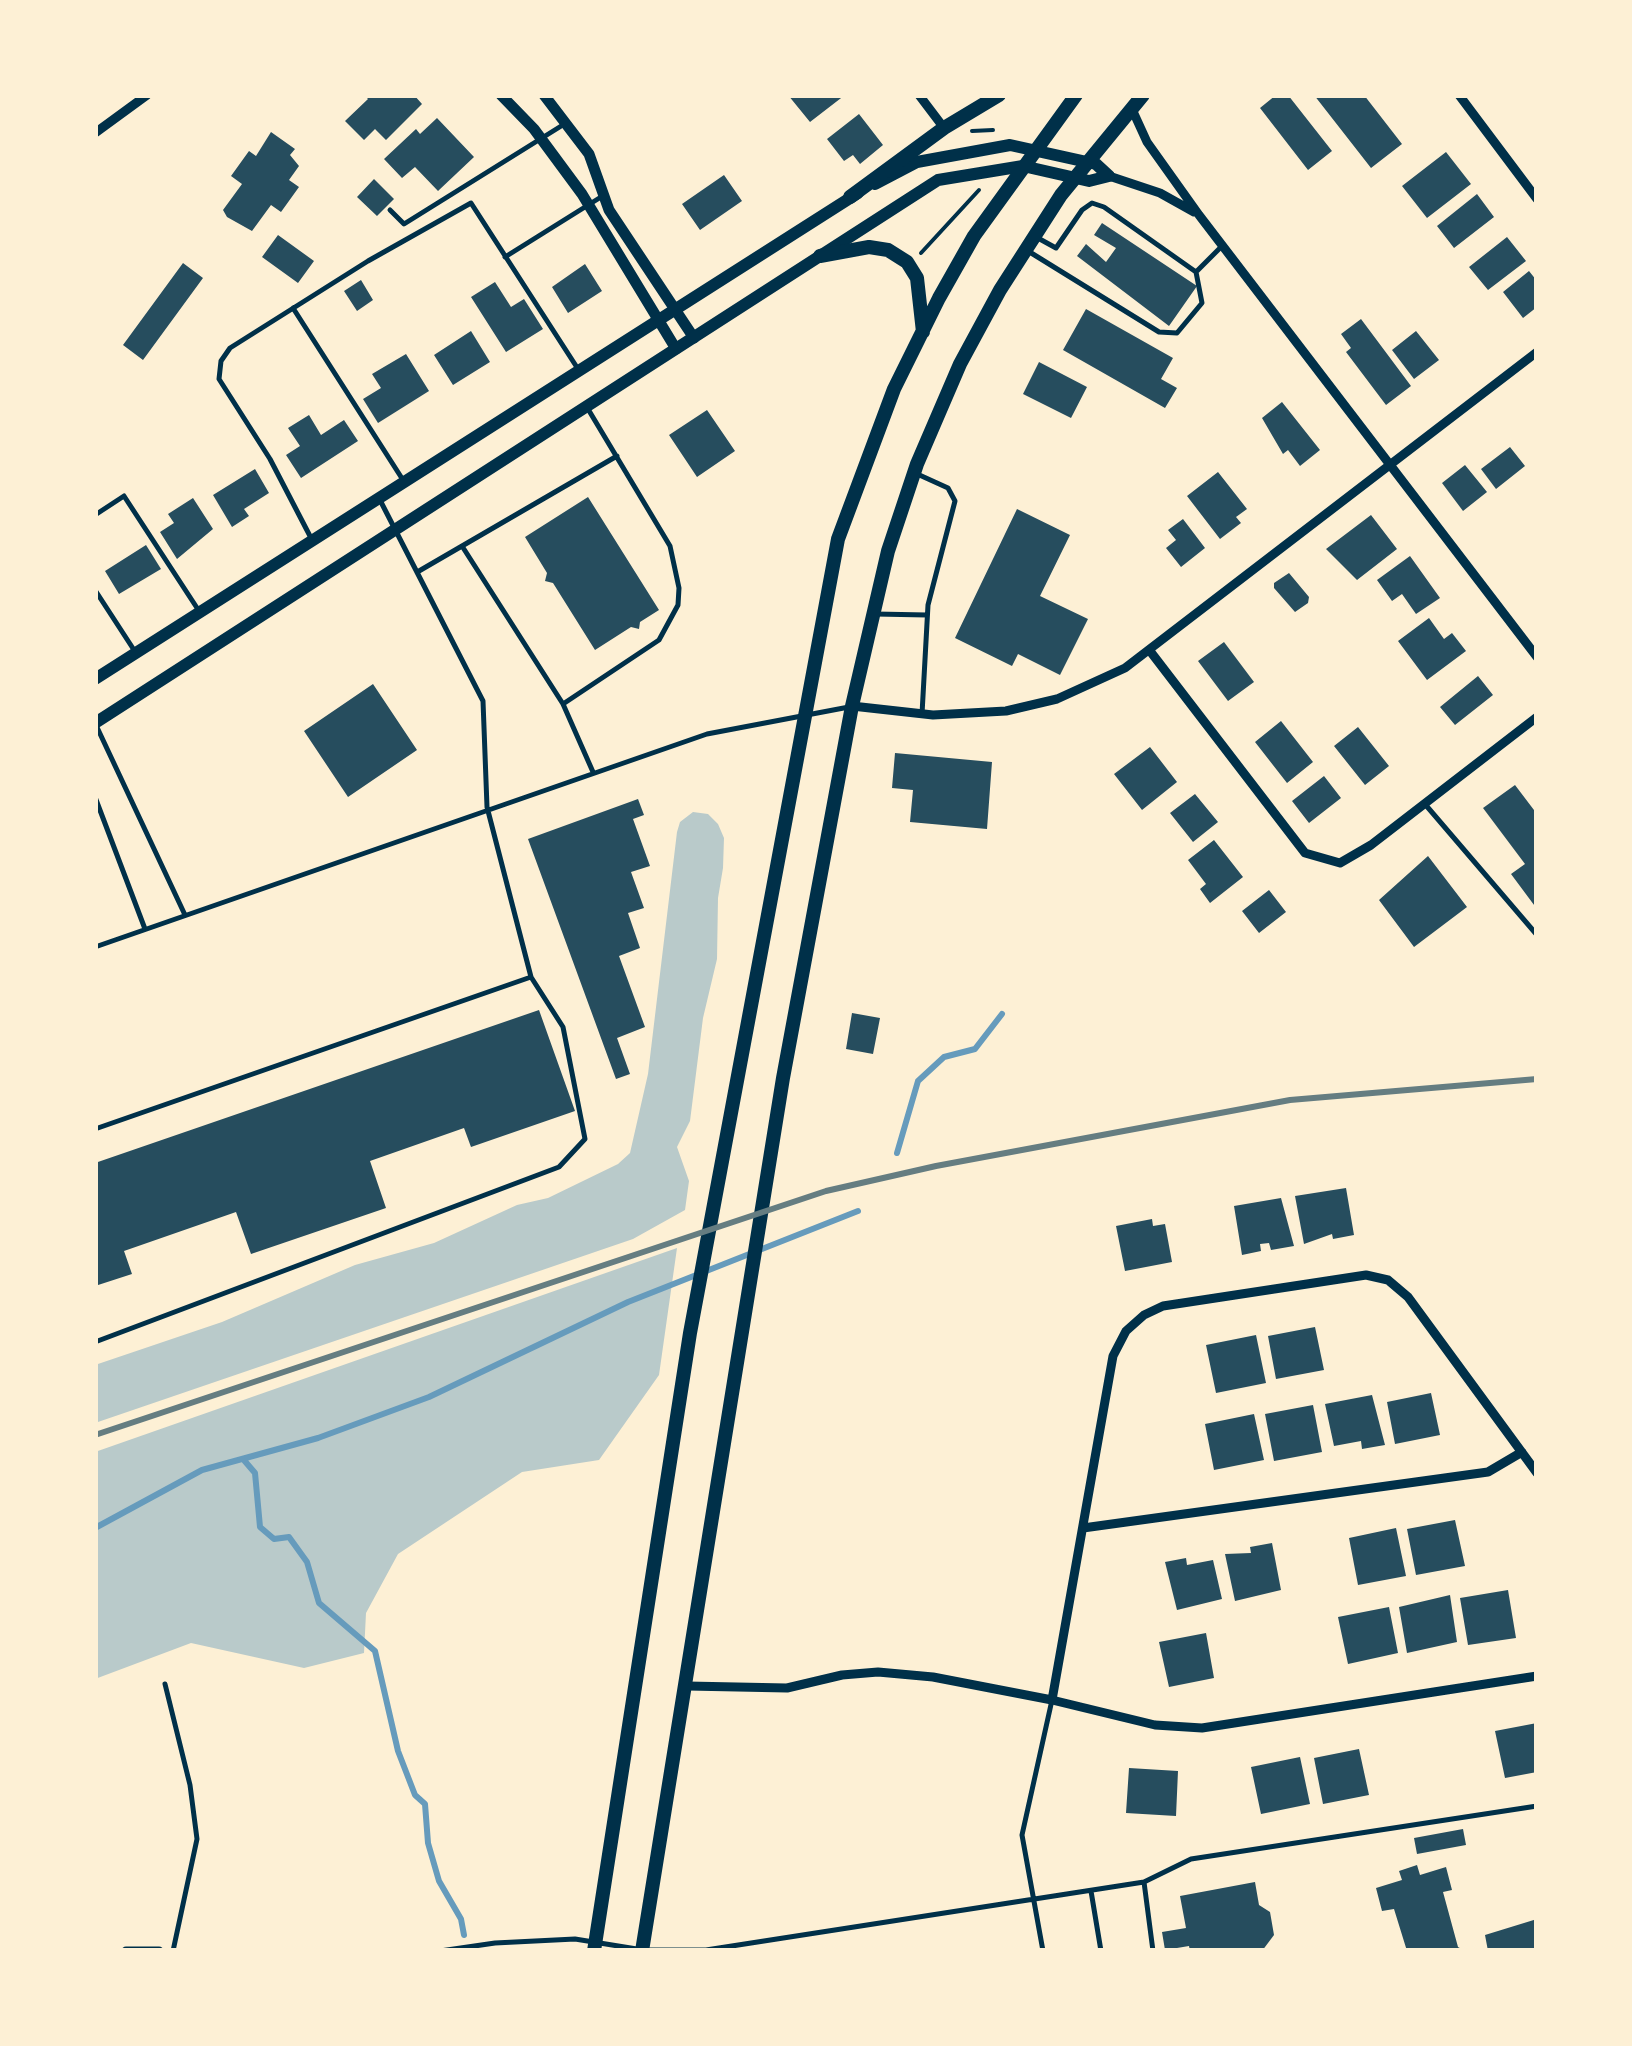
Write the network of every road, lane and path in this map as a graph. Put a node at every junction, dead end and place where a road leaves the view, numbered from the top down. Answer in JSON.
{"nodes":[{"id":1,"x":148,"y":95,"type":"edge"},
{"id":2,"x":501,"y":95,"type":"edge"},
{"id":3,"x":544,"y":95,"type":"edge"},
{"id":4,"x":918,"y":95,"type":"edge"},
{"id":5,"x":998,"y":95,"type":"edge"},
{"id":6,"x":1076,"y":95,"type":"edge"},
{"id":7,"x":1143,"y":95,"type":"edge"},
{"id":8,"x":1474,"y":95,"type":"edge"},
{"id":9,"x":135,"y":99,"type":"edge"},
{"id":10,"x":1462,"y":99,"type":"edge"},
{"id":11,"x":1131,"y":107,"type":"junction"},
{"id":12,"x":569,"y":122,"type":"junction"},
{"id":13,"x":944,"y":128,"type":"junction"},
{"id":14,"x":95,"y":133,"type":"edge"},
{"id":15,"x":544,"y":141,"type":"junction"},
{"id":16,"x":1034,"y":150,"type":"junction"},
{"id":17,"x":1086,"y":162,"type":"junction"},
{"id":18,"x":1023,"y":166,"type":"junction"},
{"id":19,"x":1110,"y":176,"type":"junction"},
{"id":20,"x":1074,"y":178,"type":"junction"},
{"id":21,"x":980,"y":189,"type":"dead end"},
{"id":22,"x":604,"y":195,"type":"junction"},
{"id":23,"x":850,"y":198,"type":"junction"},
{"id":24,"x":1537,"y":200,"type":"edge"},
{"id":25,"x":589,"y":205,"type":"junction"},
{"id":26,"x":390,"y":210,"type":"dead end"},
{"id":27,"x":1199,"y":215,"type":"junction"},
{"id":28,"x":1029,"y":243,"type":"junction"},
{"id":29,"x":1222,"y":246,"type":"junction"},
{"id":30,"x":820,"y":256,"type":"junction"},
{"id":31,"x":918,"y":256,"type":"dead end"},
{"id":32,"x":506,"y":257,"type":"junction"},
{"id":33,"x":1196,"y":272,"type":"junction"},
{"id":34,"x":293,"y":308,"type":"junction"},
{"id":35,"x":674,"y":308,"type":"junction"},
{"id":36,"x":659,"y":318,"type":"junction"},
{"id":37,"x":922,"y":332,"type":"junction"},
{"id":38,"x":694,"y":338,"type":"junction"},
{"id":39,"x":676,"y":349,"type":"junction"},
{"id":40,"x":1537,"y":352,"type":"edge"},
{"id":41,"x":578,"y":369,"type":"junction"},
{"id":42,"x":587,"y":408,"type":"junction"},
{"id":43,"x":617,"y":456,"type":"junction"},
{"id":44,"x":1390,"y":466,"type":"junction"},
{"id":45,"x":914,"y":473,"type":"junction"},
{"id":46,"x":403,"y":480,"type":"junction"},
{"id":47,"x":378,"y":496,"type":"junction"},
{"id":48,"x":95,"y":515,"type":"edge"},
{"id":49,"x":397,"y":528,"type":"junction"},
{"id":50,"x":311,"y":538,"type":"junction"},
{"id":51,"x":462,"y":546,"type":"junction"},
{"id":52,"x":419,"y":571,"type":"junction"},
{"id":53,"x":95,"y":590,"type":"edge"},
{"id":54,"x":198,"y":611,"type":"junction"},
{"id":55,"x":872,"y":614,"type":"junction"},
{"id":56,"x":927,"y":615,"type":"junction"},
{"id":57,"x":1150,"y":651,"type":"junction"},
{"id":58,"x":136,"y":652,"type":"junction"},
{"id":59,"x":1537,"y":657,"type":"edge"},
{"id":60,"x":95,"y":679,"type":"edge"},
{"id":61,"x":563,"y":704,"type":"junction"},
{"id":62,"x":852,"y":706,"type":"junction"},
{"id":63,"x":804,"y":713,"type":"junction"},
{"id":64,"x":922,"y":714,"type":"junction"},
{"id":65,"x":1537,"y":717,"type":"edge"},
{"id":66,"x":95,"y":723,"type":"edge"},
{"id":67,"x":593,"y":772,"type":"junction"},
{"id":68,"x":95,"y":796,"type":"edge"},
{"id":69,"x":1424,"y":804,"type":"junction"},
{"id":70,"x":487,"y":807,"type":"junction"},
{"id":71,"x":184,"y":915,"type":"junction"},
{"id":72,"x":145,"y":929,"type":"junction"},
{"id":73,"x":1537,"y":935,"type":"edge"},
{"id":74,"x":95,"y":947,"type":"edge"},
{"id":75,"x":531,"y":977,"type":"junction"},
{"id":76,"x":95,"y":1129,"type":"edge"},
{"id":77,"x":95,"y":1342,"type":"edge"},
{"id":78,"x":1522,"y":1452,"type":"junction"},
{"id":79,"x":1537,"y":1472,"type":"edge"},
{"id":80,"x":1083,"y":1528,"type":"junction"},
{"id":81,"x":1537,"y":1676,"type":"edge"},
{"id":82,"x":166,"y":1684,"type":"dead end"},
{"id":83,"x":687,"y":1686,"type":"junction"},
{"id":84,"x":1052,"y":1700,"type":"junction"},
{"id":85,"x":1537,"y":1806,"type":"edge"},
{"id":86,"x":1144,"y":1882,"type":"junction"},
{"id":87,"x":1091,"y":1890,"type":"junction"},
{"id":88,"x":1032,"y":1900,"type":"junction"},
{"id":89,"x":595,"y":1947,"type":"edge"},
{"id":90,"x":443,"y":1950,"type":"edge"},
{"id":91,"x":126,"y":1951,"type":"edge"},
{"id":92,"x":159,"y":1951,"type":"edge"},
{"id":93,"x":173,"y":1951,"type":"edge"},
{"id":94,"x":642,"y":1951,"type":"edge"},
{"id":95,"x":1043,"y":1951,"type":"edge"},
{"id":96,"x":1101,"y":1951,"type":"edge"},
{"id":97,"x":1153,"y":1951,"type":"edge"}],
"edges":[{"from":1,"to":9,"type":"street"},
{"from":2,"to":15,"type":"street"},
{"from":3,"to":12,"type":"street"},
{"from":4,"to":13,"type":"street"},
{"from":5,"to":13,"type":"main road"},
{"from":6,"to":16,"type":"main road"},
{"from":7,"to":11,"type":"main road"},
{"from":8,"to":10,"type":"street"},
{"from":9,"to":14,"type":"street"},
{"from":10,"to":24,"type":"street"},
{"from":11,"to":17,"type":"main road"},
{"from":11,"to":27,"type":"street"},
{"from":12,"to":15,"type":"lane"},
{"from":12,"to":22,"type":"street"},
{"from":13,"to":23,"type":"main road"},
{"from":15,"to":25,"type":"street"},
{"from":15,"to":26,"type":"lane"},
{"from":16,"to":17,"type":"main road"},
{"from":16,"to":18,"type":"main road"},
{"from":16,"to":23,"type":"main road"},
{"from":17,"to":19,"type":"main road"},
{"from":17,"to":20,"type":"main road"},
{"from":18,"to":20,"type":"main road"},
{"from":18,"to":30,"type":"main road"},
{"from":18,"to":37,"type":"main road"},
{"from":19,"to":20,"type":"main road"},
{"from":19,"to":27,"type":"street"},
{"from":20,"to":28,"type":"main road"},
{"from":21,"to":31,"type":"path"},
{"from":22,"to":25,"type":"lane"},
{"from":22,"to":35,"type":"street"},
{"from":23,"to":35,"type":"main road"},
{"from":25,"to":32,"type":"lane"},
{"from":25,"to":36,"type":"street"},
{"from":27,"to":29,"type":"street"},
{"from":28,"to":33,"type":"lane"},
{"from":28,"to":33,"type":"lane"},
{"from":28,"to":45,"type":"main road"},
{"from":29,"to":33,"type":"lane"},
{"from":29,"to":44,"type":"street"},
{"from":30,"to":37,"type":"main road"},
{"from":30,"to":38,"type":"main road"},
{"from":32,"to":34,"type":"lane"},
{"from":32,"to":41,"type":"lane"},
{"from":34,"to":46,"type":"lane"},
{"from":34,"to":50,"type":"lane"},
{"from":35,"to":36,"type":"main road"},
{"from":35,"to":38,"type":"street"},
{"from":36,"to":39,"type":"street"},
{"from":36,"to":41,"type":"main road"},
{"from":37,"to":63,"type":"main road"},
{"from":38,"to":39,"type":"main road"},
{"from":39,"to":42,"type":"main road"},
{"from":40,"to":44,"type":"street"},
{"from":41,"to":46,"type":"main road"},
{"from":42,"to":43,"type":"lane"},
{"from":42,"to":49,"type":"main road"},
{"from":43,"to":51,"type":"lane"},
{"from":43,"to":61,"type":"lane"},
{"from":44,"to":57,"type":"street"},
{"from":44,"to":59,"type":"street"},
{"from":45,"to":55,"type":"main road"},
{"from":45,"to":56,"type":"lane"},
{"from":46,"to":47,"type":"main road"},
{"from":47,"to":49,"type":"lane"},
{"from":47,"to":50,"type":"main road"},
{"from":48,"to":54,"type":"lane"},
{"from":49,"to":52,"type":"lane"},
{"from":49,"to":66,"type":"main road"},
{"from":50,"to":54,"type":"main road"},
{"from":51,"to":52,"type":"lane"},
{"from":51,"to":61,"type":"lane"},
{"from":52,"to":70,"type":"lane"},
{"from":53,"to":58,"type":"lane"},
{"from":54,"to":58,"type":"main road"},
{"from":55,"to":56,"type":"lane"},
{"from":55,"to":62,"type":"main road"},
{"from":56,"to":64,"type":"lane"},
{"from":57,"to":64,"type":"street"},
{"from":57,"to":69,"type":"street"},
{"from":58,"to":60,"type":"main road"},
{"from":61,"to":67,"type":"lane"},
{"from":62,"to":63,"type":"lane"},
{"from":62,"to":64,"type":"street"},
{"from":62,"to":83,"type":"main road"},
{"from":63,"to":67,"type":"lane"},
{"from":63,"to":89,"type":"main road"},
{"from":65,"to":69,"type":"street"},
{"from":66,"to":71,"type":"lane"},
{"from":67,"to":70,"type":"lane"},
{"from":68,"to":72,"type":"lane"},
{"from":69,"to":73,"type":"lane"},
{"from":70,"to":71,"type":"lane"},
{"from":70,"to":75,"type":"lane"},
{"from":71,"to":72,"type":"lane"},
{"from":72,"to":74,"type":"lane"},
{"from":75,"to":76,"type":"lane"},
{"from":75,"to":77,"type":"lane"},
{"from":78,"to":79,"type":"street"},
{"from":78,"to":80,"type":"street"},
{"from":78,"to":80,"type":"street"},
{"from":80,"to":84,"type":"street"},
{"from":81,"to":84,"type":"street"},
{"from":82,"to":93,"type":"lane"},
{"from":83,"to":84,"type":"street"},
{"from":83,"to":94,"type":"main road"},
{"from":84,"to":88,"type":"lane"},
{"from":85,"to":86,"type":"lane"},
{"from":86,"to":87,"type":"lane"},
{"from":86,"to":97,"type":"lane"},
{"from":87,"to":88,"type":"lane"},
{"from":87,"to":96,"type":"lane"},
{"from":88,"to":94,"type":"lane"},
{"from":88,"to":95,"type":"lane"},
{"from":89,"to":90,"type":"lane"},
{"from":89,"to":94,"type":"lane"},
{"from":91,"to":92,"type":"street"}]}
